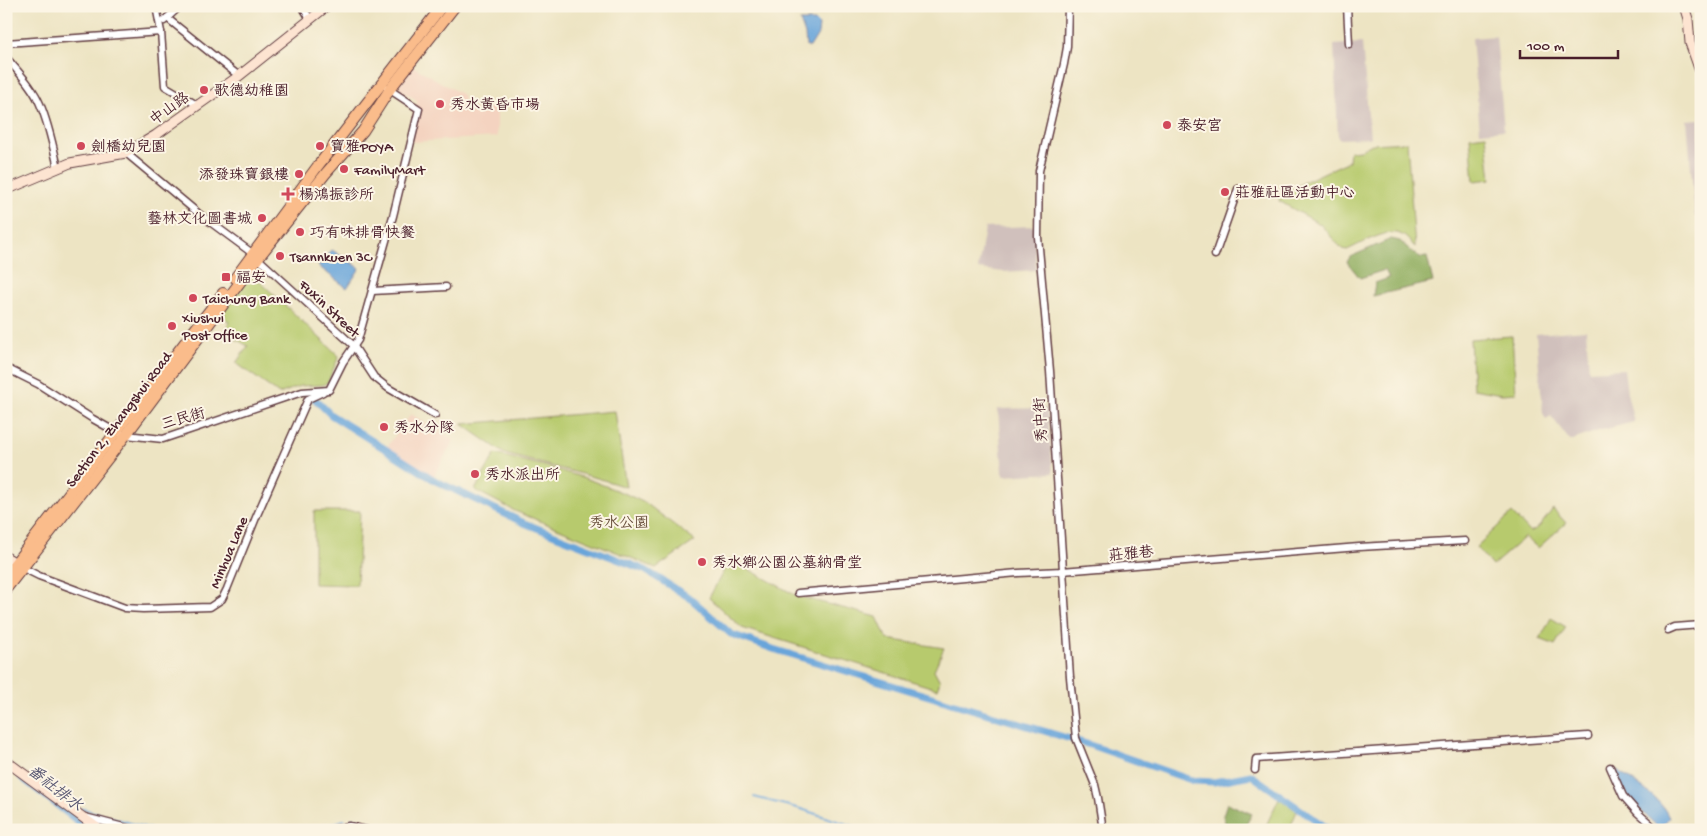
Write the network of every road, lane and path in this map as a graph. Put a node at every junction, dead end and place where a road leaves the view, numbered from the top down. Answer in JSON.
{"nodes":[{"id":1,"x":156,"y":6,"type":"edge"},
{"id":2,"x":180,"y":6,"type":"edge"},
{"id":3,"x":302,"y":6,"type":"edge"},
{"id":4,"x":327,"y":6,"type":"edge"},
{"id":5,"x":442,"y":6,"type":"edge"},
{"id":6,"x":455,"y":6,"type":"edge"},
{"id":7,"x":1068,"y":6,"type":"edge"},
{"id":8,"x":1346,"y":6,"type":"edge"},
{"id":9,"x":1684,"y":6,"type":"edge"},
{"id":10,"x":167,"y":18,"type":"junction"},
{"id":11,"x":310,"y":19,"type":"junction"},
{"id":12,"x":159,"y":24,"type":"junction"},
{"id":13,"x":161,"y":32,"type":"junction"},
{"id":14,"x":422,"y":39,"type":"junction"},
{"id":15,"x":6,"y":43,"type":"edge"},
{"id":16,"x":1349,"y":44,"type":"dead end"},
{"id":17,"x":6,"y":57,"type":"edge"},
{"id":18,"x":1701,"y":74,"type":"edge"},
{"id":19,"x":239,"y":76,"type":"junction"},
{"id":20,"x":381,"y":84,"type":"junction"},
{"id":21,"x":390,"y":89,"type":"junction"},
{"id":22,"x":198,"y":105,"type":"junction"},
{"id":23,"x":126,"y":153,"type":"junction"},
{"id":24,"x":58,"y":168,"type":"junction"},
{"id":25,"x":1238,"y":189,"type":"dead end"},
{"id":26,"x":6,"y":190,"type":"edge"},
{"id":27,"x":254,"y":255,"type":"junction"},
{"id":28,"x":1216,"y":255,"type":"dead end"},
{"id":29,"x":446,"y":288,"type":"dead end"},
{"id":30,"x":372,"y":291,"type":"junction"},
{"id":31,"x":353,"y":345,"type":"junction"},
{"id":32,"x":6,"y":368,"type":"edge"},
{"id":33,"x":329,"y":390,"type":"junction"},
{"id":34,"x":435,"y":415,"type":"dead end"},
{"id":35,"x":121,"y":433,"type":"junction"},
{"id":36,"x":1465,"y":541,"type":"dead end"},
{"id":37,"x":15,"y":563,"type":"edge"},
{"id":38,"x":1062,"y":571,"type":"junction"},
{"id":39,"x":6,"y":575,"type":"edge"},
{"id":40,"x":6,"y":589,"type":"edge"},
{"id":41,"x":798,"y":593,"type":"dead end"},
{"id":42,"x":1701,"y":625,"type":"edge"},
{"id":43,"x":1668,"y":630,"type":"dead end"},
{"id":44,"x":1588,"y":736,"type":"dead end"},
{"id":45,"x":6,"y":761,"type":"edge"},
{"id":46,"x":1610,"y":767,"type":"dead end"},
{"id":47,"x":1255,"y":770,"type":"dead end"},
{"id":48,"x":79,"y":815,"type":"junction"},
{"id":49,"x":100,"y":830,"type":"edge"},
{"id":50,"x":135,"y":830,"type":"edge"},
{"id":51,"x":331,"y":830,"type":"edge"},
{"id":52,"x":366,"y":830,"type":"edge"},
{"id":53,"x":1103,"y":830,"type":"edge"},
{"id":54,"x":1657,"y":830,"type":"edge"}],
"edges":[{"from":1,"to":12,"type":"street"},
{"from":2,"to":10,"type":"street"},
{"from":3,"to":11,"type":"street"},
{"from":4,"to":11,"type":"street","name":"中山路"},
{"from":5,"to":14,"type":"main road","name":"Section 2, Zhangshui Road"},
{"from":6,"to":14,"type":"main road","name":"Section 2, Zhangshui Road"},
{"from":7,"to":38,"type":"street","name":"秀中街"},
{"from":8,"to":16,"type":"street"},
{"from":9,"to":18,"type":"street"},
{"from":10,"to":12,"type":"street"},
{"from":10,"to":19,"type":"street"},
{"from":11,"to":19,"type":"street","name":"中山路"},
{"from":12,"to":13,"type":"street"},
{"from":13,"to":15,"type":"street"},
{"from":13,"to":22,"type":"street"},
{"from":14,"to":20,"type":"main road","name":"Section 2, Zhangshui Road"},
{"from":14,"to":21,"type":"main road","name":"Section 2, Zhangshui Road"},
{"from":17,"to":24,"type":"street"},
{"from":19,"to":22,"type":"street","name":"中山路"},
{"from":20,"to":21,"type":"street"},
{"from":20,"to":27,"type":"main road","name":"Section 2, Zhangshui Road"},
{"from":21,"to":27,"type":"main road","name":"Section 2, Zhangshui Road"},
{"from":21,"to":30,"type":"street"},
{"from":22,"to":23,"type":"street","name":"中山路"},
{"from":23,"to":24,"type":"street","name":"中山路"},
{"from":23,"to":27,"type":"street","name":"Fuxin Street"},
{"from":24,"to":26,"type":"street","name":"中山路"},
{"from":25,"to":28,"type":"street"},
{"from":27,"to":31,"type":"street","name":"Fuxin Street"},
{"from":27,"to":35,"type":"main road","name":"Section 2, Zhangshui Road"},
{"from":29,"to":30,"type":"street"},
{"from":30,"to":31,"type":"street"},
{"from":31,"to":33,"type":"street"},
{"from":31,"to":34,"type":"street","name":"Fuxin Street"},
{"from":32,"to":35,"type":"street","name":"三民街"},
{"from":33,"to":35,"type":"street","name":"三民街"},
{"from":33,"to":37,"type":"street","name":"Minhua Lane"},
{"from":35,"to":37,"type":"main road","name":"Section 2, Zhangshui Road"},
{"from":36,"to":38,"type":"street","name":"莊雅巷"},
{"from":37,"to":39,"type":"main road","name":"Section 2, Zhangshui Road"},
{"from":37,"to":40,"type":"main road","name":"Section 2, Zhangshui Road"},
{"from":38,"to":41,"type":"street","name":"莊雅巷"},
{"from":38,"to":53,"type":"street","name":"秀中街"},
{"from":42,"to":43,"type":"street"},
{"from":44,"to":47,"type":"street"},
{"from":45,"to":48,"type":"street"},
{"from":46,"to":54,"type":"street"},
{"from":48,"to":49,"type":"street"},
{"from":48,"to":50,"type":"street"},
{"from":51,"to":52,"type":"street"}]}
